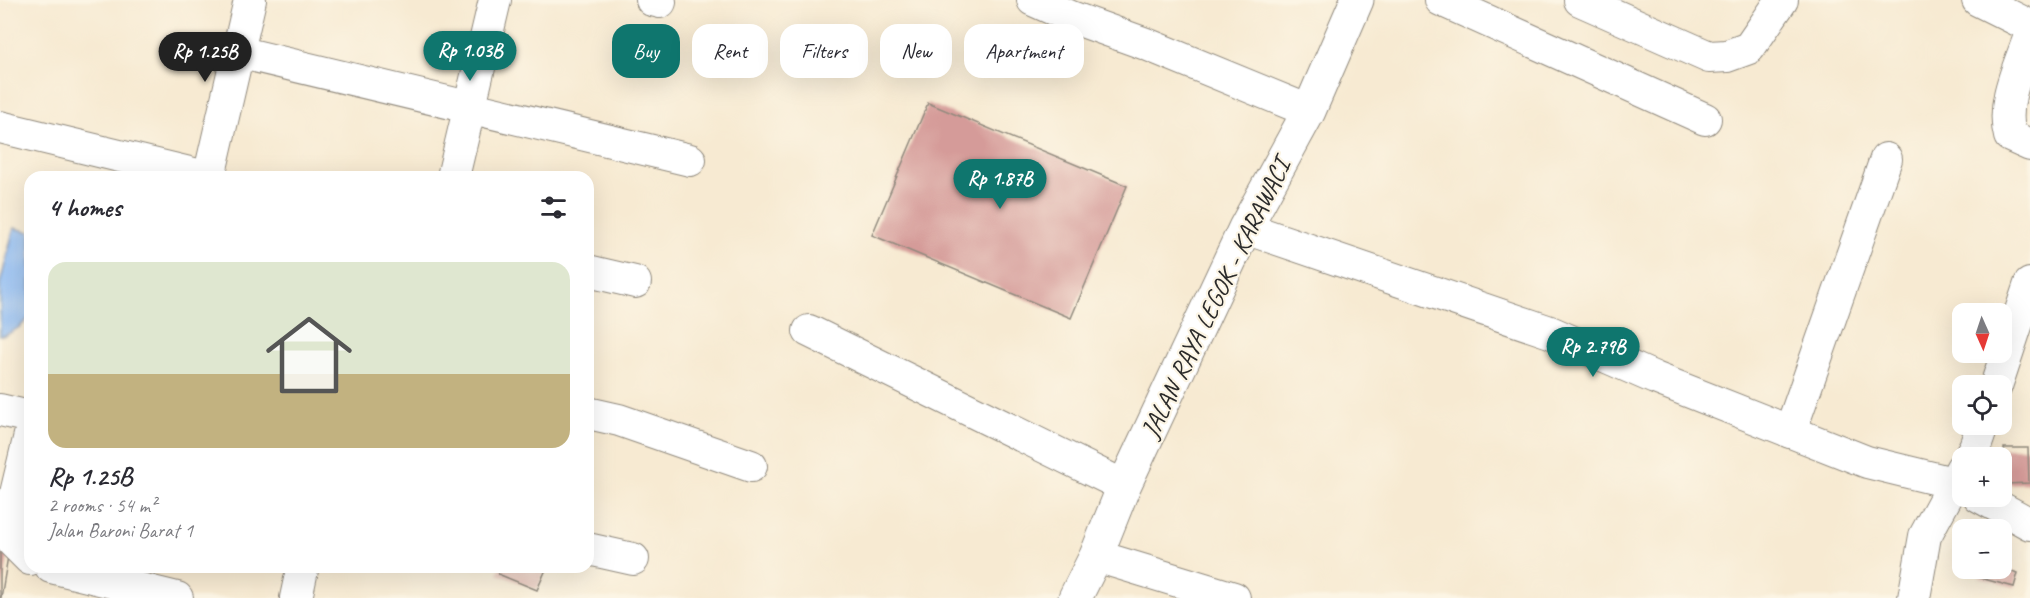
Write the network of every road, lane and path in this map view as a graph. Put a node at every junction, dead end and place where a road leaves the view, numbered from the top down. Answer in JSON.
{"nodes":[{"id":1,"x":250,"y":0,"type":"edge"},
{"id":2,"x":495,"y":0,"type":"edge"},
{"id":3,"x":1033,"y":0,"type":"edge"},
{"id":4,"x":1357,"y":0,"type":"edge"},
{"id":5,"x":1441,"y":0,"type":"edge"},
{"id":6,"x":1580,"y":0,"type":"edge"},
{"id":7,"x":1782,"y":0,"type":"edge"},
{"id":8,"x":1978,"y":0,"type":"edge"},
{"id":9,"x":2030,"y":26,"type":"edge"},
{"id":10,"x":2030,"y":36,"type":"edge"},
{"id":11,"x":238,"y":52,"type":"junction"},
{"id":12,"x":470,"y":107,"type":"junction"},
{"id":13,"x":1309,"y":111,"type":"junction"},
{"id":14,"x":1705,"y":119,"type":"dead end"},
{"id":15,"x":0,"y":127,"type":"edge"},
{"id":16,"x":2030,"y":146,"type":"edge"},
{"id":17,"x":1886,"y":159,"type":"dead end"},
{"id":18,"x":690,"y":160,"type":"dead end"},
{"id":19,"x":95,"y":164,"type":"edge"},
{"id":20,"x":155,"y":171,"type":"edge"},
{"id":21,"x":208,"y":171,"type":"edge"},
{"id":22,"x":454,"y":171,"type":"edge"},
{"id":23,"x":1245,"y":228,"type":"junction"},
{"id":24,"x":594,"y":272,"type":"edge"},
{"id":25,"x":635,"y":282,"type":"dead end"},
{"id":26,"x":2030,"y":286,"type":"edge"},
{"id":27,"x":808,"y":331,"type":"dead end"},
{"id":28,"x":2000,"y":375,"type":"edge"},
{"id":29,"x":0,"y":410,"type":"edge"},
{"id":30,"x":594,"y":414,"type":"edge"},
{"id":31,"x":24,"y":416,"type":"edge"},
{"id":32,"x":1790,"y":432,"type":"junction"},
{"id":33,"x":24,"y":460,"type":"edge"},
{"id":34,"x":750,"y":466,"type":"dead end"},
{"id":35,"x":1952,"y":476,"type":"edge"},
{"id":36,"x":1124,"y":486,"type":"junction"},
{"id":37,"x":1952,"y":497,"type":"edge"},
{"id":38,"x":2006,"y":507,"type":"edge"},
{"id":39,"x":2030,"y":524,"type":"edge"},
{"id":40,"x":594,"y":550,"type":"edge"},
{"id":41,"x":24,"y":553,"type":"edge"},
{"id":42,"x":1095,"y":556,"type":"junction"},
{"id":43,"x":633,"y":560,"type":"dead end"},
{"id":44,"x":75,"y":573,"type":"edge"},
{"id":45,"x":177,"y":598,"type":"edge"},
{"id":46,"x":1075,"y":598,"type":"edge"},
{"id":47,"x":1234,"y":598,"type":"edge"},
{"id":48,"x":1914,"y":598,"type":"edge"}],
"edges":[{"from":1,"to":11,"type":"street"},
{"from":2,"to":12,"type":"street"},
{"from":3,"to":13,"type":"street"},
{"from":4,"to":13,"type":"main road","name":"JALAN RAYA LEGOK - KARAWACI"},
{"from":5,"to":14,"type":"street"},
{"from":6,"to":7,"type":"street"},
{"from":8,"to":9,"type":"street"},
{"from":10,"to":16,"type":"street"},
{"from":11,"to":12,"type":"street"},
{"from":11,"to":21,"type":"street"},
{"from":12,"to":18,"type":"street"},
{"from":12,"to":22,"type":"street"},
{"from":13,"to":23,"type":"main road","name":"JALAN RAYA LEGOK - KARAWACI"},
{"from":15,"to":19,"type":"street"},
{"from":17,"to":32,"type":"street"},
{"from":19,"to":20,"type":"street"},
{"from":23,"to":32,"type":"street"},
{"from":23,"to":36,"type":"main road","name":"JALAN RAYA LEGOK - KARAWACI"},
{"from":24,"to":25,"type":"street"},
{"from":26,"to":28,"type":"street"},
{"from":27,"to":36,"type":"street"},
{"from":29,"to":31,"type":"street"},
{"from":30,"to":34,"type":"street"},
{"from":32,"to":35,"type":"street"},
{"from":33,"to":41,"type":"street"},
{"from":36,"to":42,"type":"main road","name":"JALAN RAYA LEGOK - KARAWACI"},
{"from":37,"to":48,"type":"street"},
{"from":38,"to":39,"type":"street"},
{"from":40,"to":43,"type":"street"},
{"from":42,"to":46,"type":"main road","name":"JALAN RAYA LEGOK - KARAWACI"},
{"from":42,"to":47,"type":"street"},
{"from":44,"to":45,"type":"street"}]}
